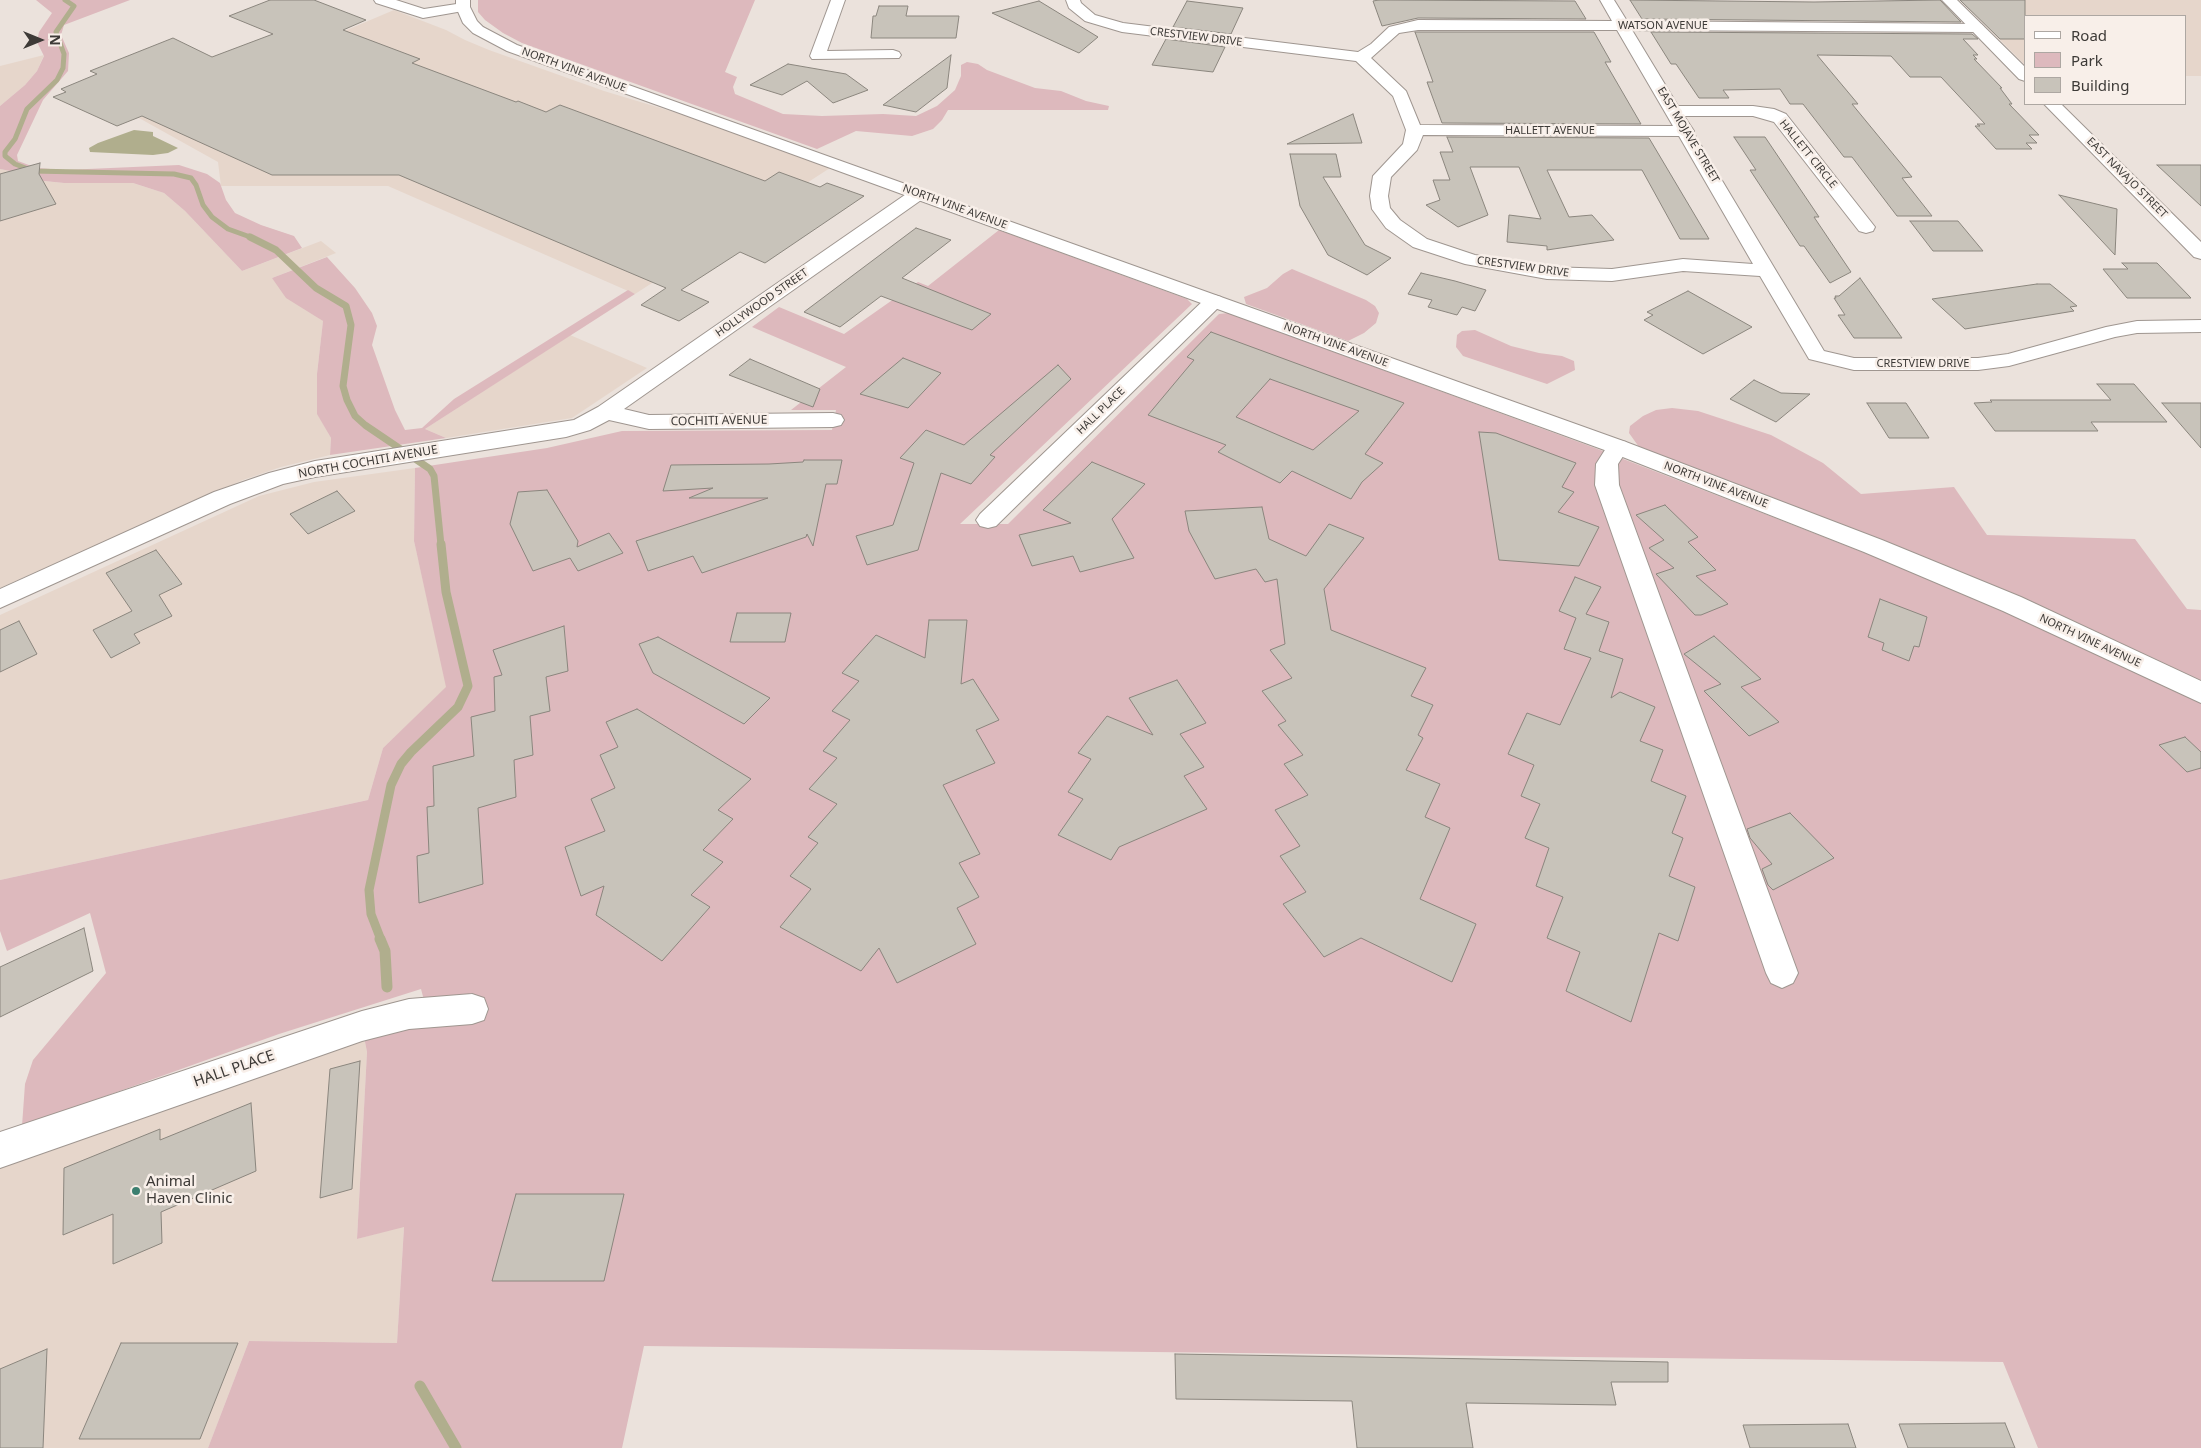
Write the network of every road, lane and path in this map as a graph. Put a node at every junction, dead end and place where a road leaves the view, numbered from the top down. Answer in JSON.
{"nodes":[{"id":1,"x":381,"y":0,"type":"edge"},
{"id":2,"x":838,"y":0,"type":"edge"},
{"id":3,"x":1073,"y":0,"type":"edge"},
{"id":4,"x":1607,"y":0,"type":"edge"},
{"id":5,"x":1949,"y":0,"type":"edge"},
{"id":6,"x":465,"y":11,"type":"edge"},
{"id":7,"x":1622,"y":26,"type":"junction"},
{"id":8,"x":1976,"y":27,"type":"junction"},
{"id":9,"x":893,"y":55,"type":"dead end"},
{"id":10,"x":1361,"y":57,"type":"junction"},
{"id":11,"x":2024,"y":75,"type":"edge"},
{"id":12,"x":2053,"y":105,"type":"edge"},
{"id":13,"x":1673,"y":111,"type":"junction"},
{"id":14,"x":1414,"y":130,"type":"junction"},
{"id":15,"x":1686,"y":131,"type":"junction"},
{"id":16,"x":918,"y":194,"type":"junction"},
{"id":17,"x":1866,"y":227,"type":"dead end"},
{"id":18,"x":2201,"y":253,"type":"edge"},
{"id":19,"x":1768,"y":271,"type":"junction"},
{"id":20,"x":1214,"y":301,"type":"junction"},
{"id":21,"x":2201,"y":326,"type":"edge"},
{"id":22,"x":606,"y":412,"type":"junction"},
{"id":23,"x":833,"y":420,"type":"dead end"},
{"id":24,"x":1618,"y":447,"type":"junction"},
{"id":25,"x":988,"y":520,"type":"dead end"},
{"id":26,"x":0,"y":599,"type":"edge"},
{"id":27,"x":2201,"y":693,"type":"edge"},
{"id":28,"x":1782,"y":973,"type":"dead end"},
{"id":29,"x":472,"y":1009,"type":"dead end"},
{"id":30,"x":0,"y":1150,"type":"edge"}],
"edges":[{"from":1,"to":6,"type":"street"},
{"from":2,"to":9,"type":"street"},
{"from":3,"to":10,"type":"street","name":"CRESTVIEW DRIVE"},
{"from":4,"to":7,"type":"street","name":"EAST MOJAVE STREET"},
{"from":5,"to":8,"type":"street"},
{"from":6,"to":16,"type":"street","name":"NORTH VINE AVENUE"},
{"from":7,"to":8,"type":"street","name":"WATSON AVENUE"},
{"from":7,"to":10,"type":"street","name":"WATSON AVENUE"},
{"from":7,"to":13,"type":"street","name":"EAST MOJAVE STREET"},
{"from":8,"to":11,"type":"street"},
{"from":10,"to":14,"type":"street"},
{"from":12,"to":18,"type":"street","name":"EAST NAVAJO STREET"},
{"from":13,"to":15,"type":"street","name":"EAST MOJAVE STREET"},
{"from":13,"to":17,"type":"street","name":"HALLETT CIRCLE"},
{"from":14,"to":15,"type":"street","name":"HALLETT AVENUE"},
{"from":14,"to":19,"type":"street","name":"CRESTVIEW DRIVE"},
{"from":15,"to":19,"type":"street","name":"EAST MOJAVE STREET"},
{"from":16,"to":20,"type":"street","name":"NORTH VINE AVENUE"},
{"from":16,"to":22,"type":"street","name":"HOLLYWOOD STREET"},
{"from":19,"to":21,"type":"street","name":"CRESTVIEW DRIVE"},
{"from":20,"to":24,"type":"street","name":"NORTH VINE AVENUE"},
{"from":20,"to":25,"type":"street","name":"HALL PLACE"},
{"from":22,"to":23,"type":"street","name":"COCHITI AVENUE"},
{"from":22,"to":26,"type":"street","name":"NORTH COCHITI AVENUE"},
{"from":24,"to":27,"type":"street","name":"NORTH VINE AVENUE"},
{"from":24,"to":28,"type":"street"},
{"from":29,"to":30,"type":"street","name":"HALL PLACE"}]}
